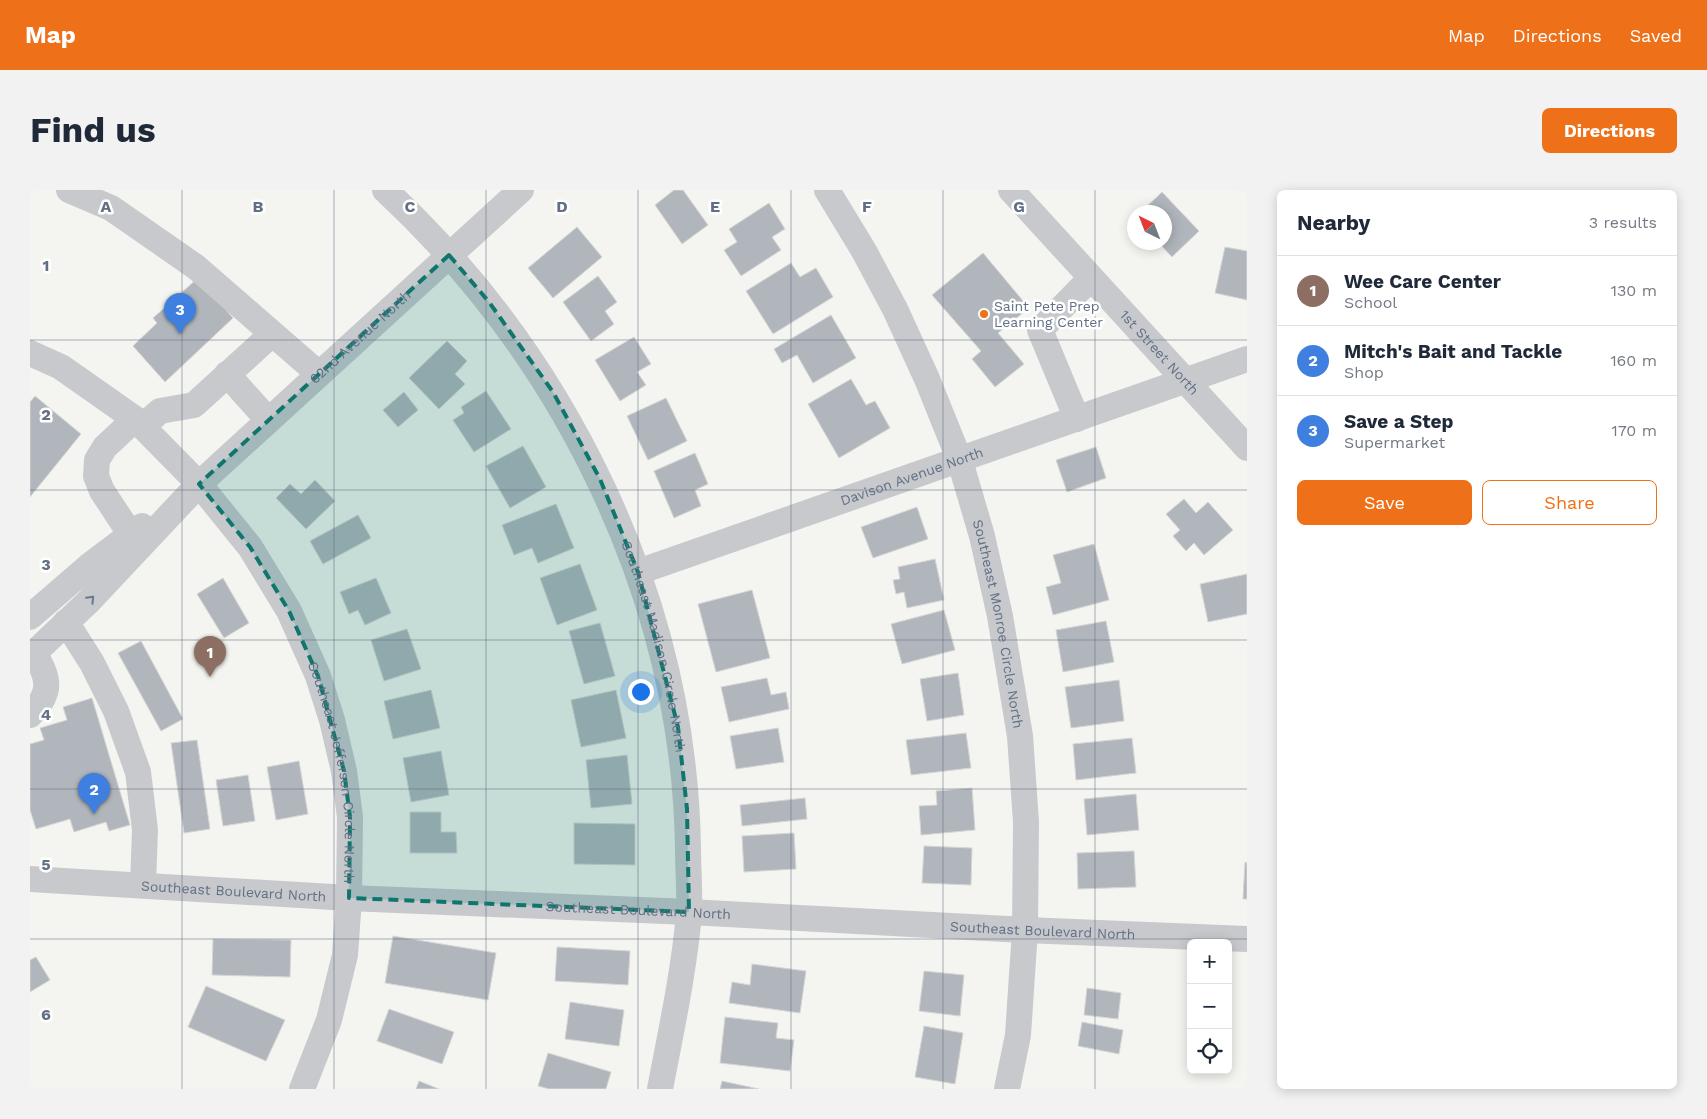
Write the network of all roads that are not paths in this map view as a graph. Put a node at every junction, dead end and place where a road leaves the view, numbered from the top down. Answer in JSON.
{"nodes":[{"id":1,"x":69,"y":190,"type":"edge"},
{"id":2,"x":386,"y":190,"type":"edge"},
{"id":3,"x":521,"y":190,"type":"edge"},
{"id":4,"x":827,"y":190,"type":"edge"},
{"id":5,"x":1011,"y":190,"type":"edge"},
{"id":6,"x":449,"y":255,"type":"junction"},
{"id":7,"x":1091,"y":278,"type":"junction"},
{"id":8,"x":272,"y":334,"type":"junction"},
{"id":9,"x":30,"y":353,"type":"edge"},
{"id":10,"x":1247,"y":359,"type":"edge"},
{"id":11,"x":227,"y":374,"type":"junction"},
{"id":12,"x":319,"y":374,"type":"junction"},
{"id":13,"x":1185,"y":381,"type":"junction"},
{"id":14,"x":1077,"y":419,"type":"junction"},
{"id":15,"x":268,"y":420,"type":"junction"},
{"id":16,"x":139,"y":422,"type":"junction"},
{"id":17,"x":1247,"y":448,"type":"edge"},
{"id":18,"x":960,"y":460,"type":"junction"},
{"id":19,"x":198,"y":484,"type":"junction"},
{"id":20,"x":131,"y":535,"type":"junction"},
{"id":21,"x":638,"y":572,"type":"junction"},
{"id":22,"x":30,"y":617,"type":"edge"},
{"id":23,"x":66,"y":622,"type":"junction"},
{"id":24,"x":32,"y":655,"type":"edge"},
{"id":25,"x":30,"y":715,"type":"edge"},
{"id":26,"x":30,"y":879,"type":"edge"},
{"id":27,"x":142,"y":885,"type":"junction"},
{"id":28,"x":349,"y":898,"type":"junction"},
{"id":29,"x":689,"y":912,"type":"junction"},
{"id":30,"x":1025,"y":930,"type":"junction"},
{"id":31,"x":1247,"y":939,"type":"edge"},
{"id":32,"x":302,"y":1089,"type":"edge"},
{"id":33,"x":660,"y":1089,"type":"edge"},
{"id":34,"x":1008,"y":1089,"type":"edge"}],
"edges":[{"from":1,"to":8,"type":"street"},
{"from":2,"to":6,"type":"street","name":"Southeast Madison Circle North"},
{"from":3,"to":6,"type":"street","name":"62nd Avenue North"},
{"from":4,"to":18,"type":"street","name":"Southeast Monroe Circle North"},
{"from":5,"to":7,"type":"street","name":"1st Street North"},
{"from":6,"to":12,"type":"street","name":"62nd Avenue North"},
{"from":6,"to":21,"type":"street","name":"Southeast Madison Circle North"},
{"from":7,"to":13,"type":"street","name":"1st Street North"},
{"from":7,"to":14,"type":"street"},
{"from":8,"to":11,"type":"street"},
{"from":8,"to":12,"type":"street"},
{"from":9,"to":16,"type":"street","name":"Southeast Jefferson Circle North"},
{"from":10,"to":13,"type":"street","name":"Davison Avenue North"},
{"from":11,"to":15,"type":"street"},
{"from":11,"to":16,"type":"street"},
{"from":12,"to":15,"type":"street","name":"62nd Avenue North"},
{"from":13,"to":14,"type":"street","name":"Davison Avenue North"},
{"from":13,"to":17,"type":"street","name":"1st Street North"},
{"from":14,"to":18,"type":"street","name":"Davison Avenue North"},
{"from":15,"to":19,"type":"street","name":"62nd Avenue North"},
{"from":16,"to":19,"type":"street","name":"Southeast Jefferson Circle North"},
{"from":16,"to":20,"type":"street"},
{"from":18,"to":21,"type":"street","name":"Davison Avenue North"},
{"from":18,"to":30,"type":"street","name":"Southeast Monroe Circle North"},
{"from":19,"to":20,"type":"street","name":"62nd Avenue North"},
{"from":23,"to":19,"type":"street","name":"62nd Avenue North","one_way":true},
{"from":19,"to":28,"type":"street","name":"Southeast Jefferson Circle North"},
{"from":20,"to":22,"type":"street","name":"62nd Avenue North"},
{"from":21,"to":29,"type":"street","name":"Southeast Madison Circle North"},
{"from":23,"to":24,"type":"street","name":"62nd Avenue North"},
{"from":23,"to":27,"type":"street"},
{"from":24,"to":25,"type":"street"},
{"from":26,"to":27,"type":"street","name":"Southeast Boulevard North"},
{"from":27,"to":28,"type":"street","name":"Southeast Boulevard North"},
{"from":28,"to":29,"type":"street","name":"Southeast Boulevard North"},
{"from":28,"to":32,"type":"street","name":"Southeast Jefferson Circle North"},
{"from":29,"to":30,"type":"street","name":"Southeast Boulevard North"},
{"from":29,"to":33,"type":"street","name":"Southeast Madison Circle North"},
{"from":30,"to":31,"type":"street","name":"Southeast Boulevard North"},
{"from":30,"to":34,"type":"street","name":"Southeast Monroe Circle North"}]}
